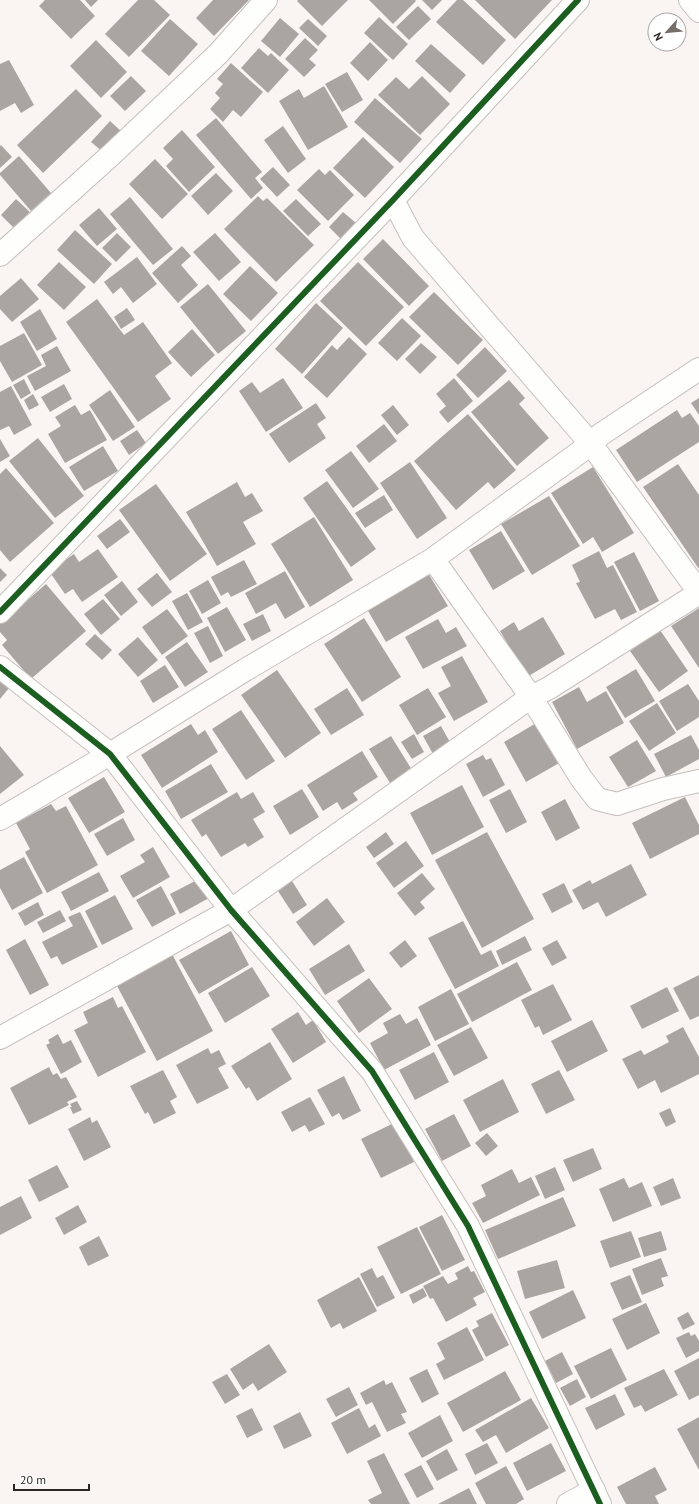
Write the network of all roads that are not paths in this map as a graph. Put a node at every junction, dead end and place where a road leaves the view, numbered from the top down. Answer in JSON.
{"nodes":[{"id":1,"x":266,"y":0,"type":"edge"},
{"id":2,"x":577,"y":0,"type":"edge"},
{"id":3,"x":690,"y":0,"type":"edge"},
{"id":4,"x":699,"y":12,"type":"edge"},
{"id":5,"x":393,"y":200,"type":"junction"},
{"id":6,"x":0,"y":255,"type":"edge"},
{"id":7,"x":699,"y":369,"type":"edge"},
{"id":8,"x":590,"y":444,"type":"junction"},
{"id":9,"x":432,"y":558,"type":"junction"},
{"id":10,"x":699,"y":592,"type":"edge"},
{"id":11,"x":0,"y":612,"type":"edge"},
{"id":12,"x":0,"y":667,"type":"edge"},
{"id":13,"x":531,"y":697,"type":"junction"},
{"id":14,"x":110,"y":754,"type":"junction"},
{"id":15,"x":699,"y":781,"type":"edge"},
{"id":16,"x":0,"y":819,"type":"edge"},
{"id":17,"x":231,"y":910,"type":"junction"},
{"id":18,"x":0,"y":1038,"type":"edge"},
{"id":19,"x":597,"y":1497,"type":"edge"},
{"id":20,"x":568,"y":1504,"type":"edge"}],
"edges":[{"from":1,"to":6,"type":"street"},
{"from":2,"to":5,"type":"street"},
{"from":3,"to":4,"type":"street"},
{"from":5,"to":8,"type":"street"},
{"from":5,"to":11,"type":"street"},
{"from":7,"to":8,"type":"street"},
{"from":8,"to":9,"type":"street"},
{"from":8,"to":10,"type":"street"},
{"from":9,"to":13,"type":"street"},
{"from":9,"to":14,"type":"street"},
{"from":10,"to":13,"type":"street"},
{"from":12,"to":14,"type":"street"},
{"from":13,"to":15,"type":"street"},
{"from":13,"to":17,"type":"street"},
{"from":14,"to":16,"type":"street"},
{"from":14,"to":17,"type":"street"},
{"from":17,"to":18,"type":"street"},
{"from":17,"to":19,"type":"street"},
{"from":19,"to":20,"type":"street"}]}
